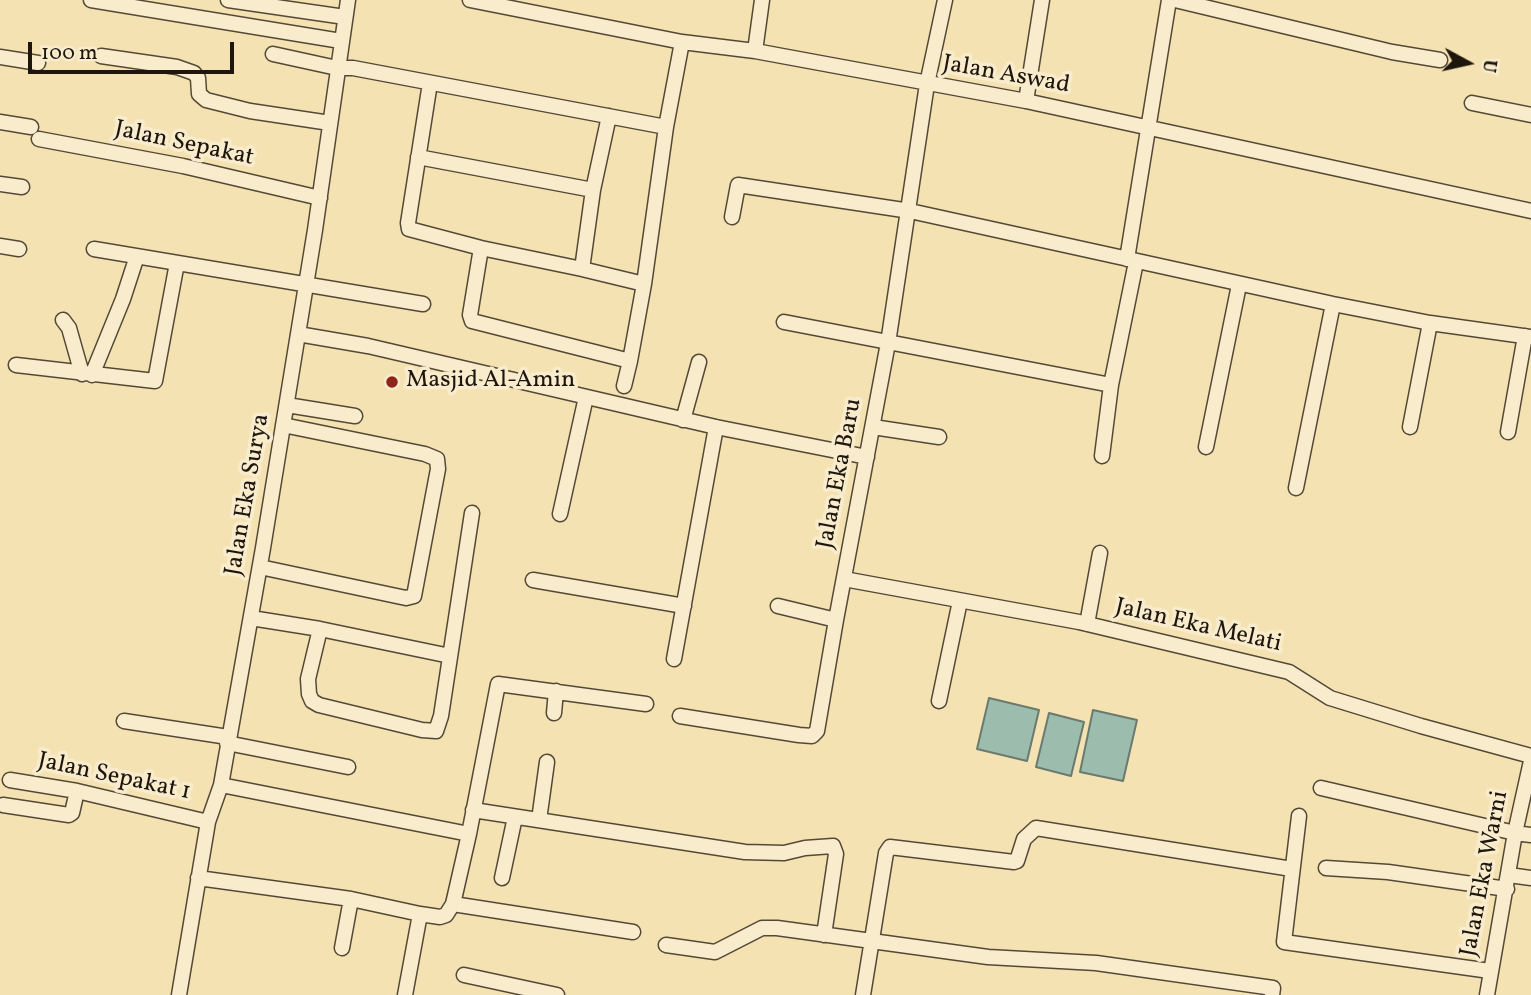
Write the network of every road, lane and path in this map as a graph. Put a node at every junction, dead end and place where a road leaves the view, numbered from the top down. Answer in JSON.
{"nodes":[{"id":1,"x":91,"y":0,"type":"edge"},
{"id":2,"x":228,"y":0,"type":"edge"},
{"id":3,"x":348,"y":0,"type":"edge"},
{"id":4,"x":470,"y":0,"type":"edge"},
{"id":5,"x":762,"y":0,"type":"edge"},
{"id":6,"x":945,"y":0,"type":"edge"},
{"id":7,"x":1042,"y":0,"type":"edge"},
{"id":8,"x":1170,"y":0,"type":"edge"},
{"id":9,"x":1175,"y":0,"type":"edge"},
{"id":10,"x":345,"y":18,"type":"junction"},
{"id":11,"x":341,"y":41,"type":"junction"},
{"id":12,"x":682,"y":42,"type":"junction"},
{"id":13,"x":755,"y":51,"type":"junction"},
{"id":14,"x":273,"y":54,"type":"dead end"},
{"id":15,"x":101,"y":56,"type":"dead end"},
{"id":16,"x":0,"y":57,"type":"edge"},
{"id":17,"x":1440,"y":60,"type":"dead end"},
{"id":18,"x":38,"y":63,"type":"dead end"},
{"id":19,"x":337,"y":68,"type":"junction"},
{"id":20,"x":430,"y":83,"type":"junction"},
{"id":21,"x":928,"y":84,"type":"junction"},
{"id":22,"x":1026,"y":101,"type":"junction"},
{"id":23,"x":1472,"y":103,"type":"dead end"},
{"id":24,"x":1531,"y":115,"type":"edge"},
{"id":25,"x":609,"y":116,"type":"junction"},
{"id":26,"x":0,"y":122,"type":"edge"},
{"id":27,"x":330,"y":123,"type":"junction"},
{"id":28,"x":666,"y":127,"type":"junction"},
{"id":29,"x":1149,"y":127,"type":"junction"},
{"id":30,"x":418,"y":158,"type":"junction"},
{"id":31,"x":0,"y":184,"type":"edge"},
{"id":32,"x":22,"y":187,"type":"dead end"},
{"id":33,"x":593,"y":190,"type":"junction"},
{"id":34,"x":320,"y":198,"type":"junction"},
{"id":35,"x":910,"y":211,"type":"junction"},
{"id":36,"x":1531,"y":211,"type":"edge"},
{"id":37,"x":732,"y":218,"type":"dead end"},
{"id":38,"x":0,"y":246,"type":"edge"},
{"id":39,"x":481,"y":248,"type":"junction"},
{"id":40,"x":19,"y":249,"type":"dead end"},
{"id":41,"x":94,"y":249,"type":"dead end"},
{"id":42,"x":137,"y":256,"type":"junction"},
{"id":43,"x":1132,"y":260,"type":"junction"},
{"id":44,"x":177,"y":263,"type":"junction"},
{"id":45,"x":582,"y":269,"type":"junction"},
{"id":46,"x":644,"y":284,"type":"junction"},
{"id":47,"x":306,"y":285,"type":"junction"},
{"id":48,"x":1239,"y":285,"type":"junction"},
{"id":49,"x":424,"y":304,"type":"dead end"},
{"id":50,"x":1333,"y":304,"type":"junction"},
{"id":51,"x":63,"y":320,"type":"dead end"},
{"id":52,"x":784,"y":322,"type":"dead end"},
{"id":53,"x":1430,"y":323,"type":"junction"},
{"id":54,"x":298,"y":334,"type":"junction"},
{"id":55,"x":1528,"y":336,"type":"edge"},
{"id":56,"x":888,"y":343,"type":"junction"},
{"id":57,"x":630,"y":360,"type":"junction"},
{"id":58,"x":699,"y":362,"type":"dead end"},
{"id":59,"x":16,"y":365,"type":"dead end"},
{"id":60,"x":87,"y":374,"type":"junction"},
{"id":61,"x":624,"y":386,"type":"dead end"},
{"id":62,"x":1111,"y":386,"type":"junction"},
{"id":63,"x":586,"y":397,"type":"junction"},
{"id":64,"x":287,"y":405,"type":"junction"},
{"id":65,"x":355,"y":416,"type":"dead end"},
{"id":66,"x":683,"y":420,"type":"junction"},
{"id":67,"x":283,"y":425,"type":"junction"},
{"id":68,"x":716,"y":427,"type":"junction"},
{"id":69,"x":873,"y":427,"type":"junction"},
{"id":70,"x":1410,"y":427,"type":"dead end"},
{"id":71,"x":1508,"y":432,"type":"dead end"},
{"id":72,"x":939,"y":438,"type":"dead end"},
{"id":73,"x":1206,"y":447,"type":"dead end"},
{"id":74,"x":1102,"y":456,"type":"dead end"},
{"id":75,"x":867,"y":457,"type":"junction"},
{"id":76,"x":1296,"y":488,"type":"dead end"},
{"id":77,"x":472,"y":513,"type":"dead end"},
{"id":78,"x":560,"y":514,"type":"dead end"},
{"id":79,"x":1100,"y":553,"type":"dead end"},
{"id":80,"x":260,"y":567,"type":"junction"},
{"id":81,"x":844,"y":579,"type":"junction"},
{"id":82,"x":533,"y":580,"type":"dead end"},
{"id":83,"x":960,"y":601,"type":"junction"},
{"id":84,"x":684,"y":606,"type":"junction"},
{"id":85,"x":778,"y":606,"type":"dead end"},
{"id":86,"x":251,"y":618,"type":"junction"},
{"id":87,"x":836,"y":620,"type":"junction"},
{"id":88,"x":1087,"y":624,"type":"junction"},
{"id":89,"x":320,"y":629,"type":"junction"},
{"id":90,"x":450,"y":656,"type":"junction"},
{"id":91,"x":674,"y":659,"type":"dead end"},
{"id":92,"x":556,"y":691,"type":"junction"},
{"id":93,"x":939,"y":701,"type":"dead end"},
{"id":94,"x":646,"y":704,"type":"dead end"},
{"id":95,"x":554,"y":713,"type":"dead end"},
{"id":96,"x":680,"y":716,"type":"dead end"},
{"id":97,"x":124,"y":721,"type":"dead end"},
{"id":98,"x":228,"y":740,"type":"junction"},
{"id":99,"x":1531,"y":755,"type":"edge"},
{"id":100,"x":1531,"y":761,"type":"edge"},
{"id":101,"x":548,"y":762,"type":"dead end"},
{"id":102,"x":348,"y":768,"type":"dead end"},
{"id":103,"x":10,"y":780,"type":"dead end"},
{"id":104,"x":221,"y":785,"type":"junction"},
{"id":105,"x":1321,"y":788,"type":"dead end"},
{"id":106,"x":77,"y":791,"type":"junction"},
{"id":107,"x":2,"y":805,"type":"dead end"},
{"id":108,"x":473,"y":810,"type":"junction"},
{"id":109,"x":1299,"y":816,"type":"dead end"},
{"id":110,"x":516,"y":817,"type":"junction"},
{"id":111,"x":539,"y":820,"type":"junction"},
{"id":112,"x":208,"y":822,"type":"junction"},
{"id":113,"x":1515,"y":833,"type":"junction"},
{"id":114,"x":469,"y":834,"type":"junction"},
{"id":115,"x":1531,"y":835,"type":"edge"},
{"id":116,"x":1326,"y":868,"type":"dead end"},
{"id":117,"x":1292,"y":869,"type":"junction"},
{"id":118,"x":1531,"y":877,"type":"edge"},
{"id":119,"x":198,"y":878,"type":"junction"},
{"id":120,"x":502,"y":878,"type":"dead end"},
{"id":121,"x":1508,"y":882,"type":"junction"},
{"id":122,"x":351,"y":899,"type":"junction"},
{"id":123,"x":453,"y":904,"type":"junction"},
{"id":124,"x":420,"y":914,"type":"junction"},
{"id":125,"x":633,"y":932,"type":"dead end"},
{"id":126,"x":824,"y":935,"type":"junction"},
{"id":127,"x":871,"y":941,"type":"junction"},
{"id":128,"x":666,"y":945,"type":"dead end"},
{"id":129,"x":342,"y":948,"type":"dead end"},
{"id":130,"x":1490,"y":971,"type":"junction"},
{"id":131,"x":464,"y":975,"type":"dead end"},
{"id":132,"x":179,"y":995,"type":"edge"},
{"id":133,"x":405,"y":995,"type":"edge"},
{"id":134,"x":557,"y":995,"type":"edge"},
{"id":135,"x":863,"y":995,"type":"edge"},
{"id":136,"x":1272,"y":995,"type":"edge"},
{"id":137,"x":1487,"y":995,"type":"edge"}],
"edges":[{"from":1,"to":11,"type":"street"},
{"from":2,"to":10,"type":"street"},
{"from":3,"to":10,"type":"street","name":"Jalan Eka Surya"},
{"from":4,"to":12,"type":"street","name":"Jalan Aswad"},
{"from":5,"to":13,"type":"street"},
{"from":6,"to":21,"type":"street","name":"Jalan Eka Baru"},
{"from":7,"to":22,"type":"street"},
{"from":8,"to":29,"type":"street"},
{"from":9,"to":17,"type":"street"},
{"from":10,"to":11,"type":"street","name":"Jalan Eka Surya"},
{"from":11,"to":19,"type":"street","name":"Jalan Eka Surya"},
{"from":12,"to":13,"type":"street","name":"Jalan Aswad"},
{"from":12,"to":28,"type":"street"},
{"from":13,"to":21,"type":"street","name":"Jalan Aswad"},
{"from":14,"to":19,"type":"street"},
{"from":15,"to":27,"type":"street"},
{"from":16,"to":18,"type":"street"},
{"from":19,"to":20,"type":"street"},
{"from":19,"to":27,"type":"street","name":"Jalan Eka Surya"},
{"from":20,"to":25,"type":"street"},
{"from":20,"to":30,"type":"street"},
{"from":21,"to":22,"type":"street","name":"Jalan Aswad"},
{"from":21,"to":35,"type":"street","name":"Jalan Eka Baru"},
{"from":22,"to":29,"type":"street","name":"Jalan Aswad"},
{"from":23,"to":24,"type":"street"},
{"from":25,"to":28,"type":"street"},
{"from":25,"to":33,"type":"street"},
{"from":26,"to":34,"type":"street","name":"Jalan Sepakat"},
{"from":27,"to":34,"type":"street","name":"Jalan Eka Surya"},
{"from":28,"to":46,"type":"street"},
{"from":29,"to":36,"type":"street","name":"Jalan Aswad"},
{"from":29,"to":43,"type":"street"},
{"from":30,"to":33,"type":"street"},
{"from":30,"to":39,"type":"street"},
{"from":31,"to":32,"type":"street"},
{"from":33,"to":45,"type":"street"},
{"from":34,"to":47,"type":"street","name":"Jalan Eka Surya"},
{"from":35,"to":37,"type":"street"},
{"from":35,"to":43,"type":"street"},
{"from":35,"to":56,"type":"street","name":"Jalan Eka Baru"},
{"from":38,"to":40,"type":"street"},
{"from":39,"to":45,"type":"street"},
{"from":39,"to":57,"type":"street"},
{"from":41,"to":42,"type":"street"},
{"from":42,"to":44,"type":"street"},
{"from":42,"to":60,"type":"street"},
{"from":43,"to":48,"type":"street"},
{"from":43,"to":62,"type":"street"},
{"from":44,"to":47,"type":"street"},
{"from":44,"to":60,"type":"street"},
{"from":45,"to":46,"type":"street"},
{"from":46,"to":57,"type":"street"},
{"from":47,"to":49,"type":"street"},
{"from":47,"to":54,"type":"street","name":"Jalan Eka Surya"},
{"from":48,"to":50,"type":"street"},
{"from":48,"to":73,"type":"street"},
{"from":50,"to":53,"type":"street"},
{"from":50,"to":76,"type":"street"},
{"from":51,"to":60,"type":"street"},
{"from":52,"to":56,"type":"street"},
{"from":53,"to":55,"type":"street"},
{"from":53,"to":70,"type":"street"},
{"from":54,"to":63,"type":"street"},
{"from":54,"to":64,"type":"street","name":"Jalan Eka Surya"},
{"from":55,"to":71,"type":"street"},
{"from":56,"to":62,"type":"street"},
{"from":56,"to":69,"type":"street","name":"Jalan Eka Baru"},
{"from":57,"to":61,"type":"street"},
{"from":58,"to":66,"type":"street"},
{"from":59,"to":60,"type":"street"},
{"from":62,"to":74,"type":"street"},
{"from":63,"to":66,"type":"street"},
{"from":63,"to":78,"type":"street"},
{"from":64,"to":65,"type":"street"},
{"from":64,"to":67,"type":"street","name":"Jalan Eka Surya"},
{"from":66,"to":68,"type":"street"},
{"from":67,"to":80,"type":"street","name":"Jalan Eka Surya"},
{"from":67,"to":80,"type":"street"},
{"from":68,"to":75,"type":"street"},
{"from":68,"to":84,"type":"street"},
{"from":69,"to":72,"type":"street"},
{"from":69,"to":75,"type":"street","name":"Jalan Eka Baru"},
{"from":75,"to":81,"type":"street","name":"Jalan Eka Baru"},
{"from":77,"to":90,"type":"street"},
{"from":79,"to":88,"type":"street"},
{"from":80,"to":86,"type":"street","name":"Jalan Eka Surya"},
{"from":81,"to":83,"type":"street","name":"Jalan Eka Melati"},
{"from":81,"to":87,"type":"street","name":"Jalan Eka Baru"},
{"from":82,"to":84,"type":"street"},
{"from":83,"to":88,"type":"street","name":"Jalan Eka Melati"},
{"from":83,"to":93,"type":"street"},
{"from":84,"to":91,"type":"street"},
{"from":85,"to":87,"type":"street"},
{"from":86,"to":89,"type":"street"},
{"from":86,"to":98,"type":"street","name":"Jalan Eka Surya"},
{"from":87,"to":96,"type":"street","name":"Jalan Eka Baru"},
{"from":88,"to":99,"type":"street","name":"Jalan Eka Melati"},
{"from":89,"to":90,"type":"street"},
{"from":89,"to":90,"type":"street"},
{"from":92,"to":94,"type":"street"},
{"from":92,"to":95,"type":"street"},
{"from":92,"to":108,"type":"street"},
{"from":97,"to":98,"type":"street"},
{"from":98,"to":102,"type":"street"},
{"from":98,"to":104,"type":"street","name":"Jalan Eka Surya"},
{"from":100,"to":113,"type":"street","name":"Jalan Eka Warni"},
{"from":101,"to":111,"type":"street"},
{"from":103,"to":106,"type":"street","name":"Jalan Sepakat 1"},
{"from":104,"to":112,"type":"street","name":"Jalan Eka Surya"},
{"from":104,"to":114,"type":"street"},
{"from":105,"to":113,"type":"street"},
{"from":106,"to":107,"type":"street"},
{"from":106,"to":112,"type":"street","name":"Jalan Sepakat 1"},
{"from":108,"to":110,"type":"street"},
{"from":108,"to":114,"type":"street"},
{"from":109,"to":117,"type":"street"},
{"from":110,"to":111,"type":"street"},
{"from":110,"to":120,"type":"street"},
{"from":111,"to":126,"type":"street"},
{"from":112,"to":119,"type":"street","name":"Jalan Eka Surya"},
{"from":113,"to":115,"type":"street"},
{"from":113,"to":121,"type":"street","name":"Jalan Eka Warni"},
{"from":114,"to":123,"type":"street"},
{"from":116,"to":121,"type":"street"},
{"from":117,"to":127,"type":"street"},
{"from":117,"to":130,"type":"street"},
{"from":118,"to":121,"type":"street"},
{"from":119,"to":122,"type":"street"},
{"from":119,"to":132,"type":"street","name":"Jalan Eka Surya"},
{"from":121,"to":130,"type":"street","name":"Jalan Eka Warni"},
{"from":122,"to":124,"type":"street"},
{"from":122,"to":129,"type":"street"},
{"from":123,"to":124,"type":"street"},
{"from":123,"to":125,"type":"street"},
{"from":124,"to":133,"type":"street"},
{"from":126,"to":127,"type":"street"},
{"from":126,"to":128,"type":"street"},
{"from":127,"to":135,"type":"street"},
{"from":127,"to":136,"type":"street"},
{"from":130,"to":137,"type":"street","name":"Jalan Eka Warni"},
{"from":131,"to":134,"type":"street"}]}
